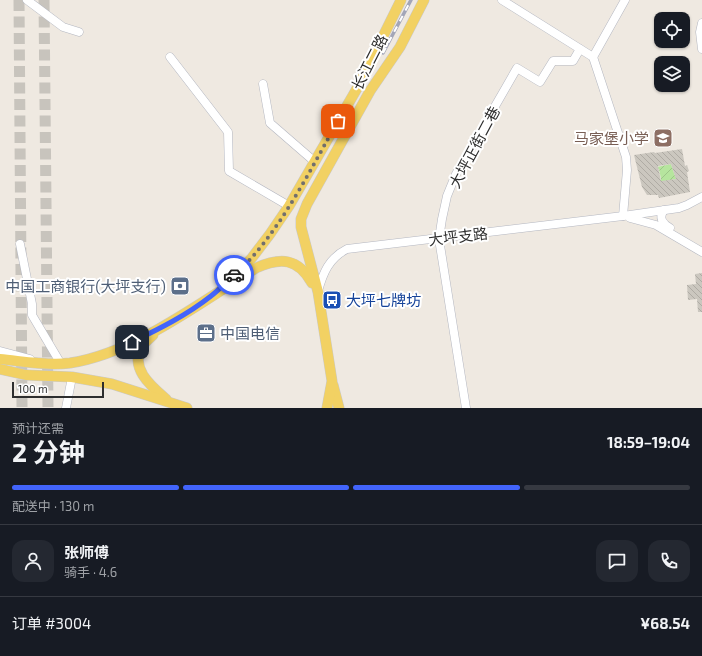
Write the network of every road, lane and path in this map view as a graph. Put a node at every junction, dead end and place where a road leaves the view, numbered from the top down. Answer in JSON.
{"nodes":[{"id":1,"x":27,"y":0,"type":"edge"},
{"id":2,"x":401,"y":0,"type":"edge"},
{"id":3,"x":424,"y":0,"type":"edge"},
{"id":4,"x":502,"y":0,"type":"edge"},
{"id":5,"x":625,"y":0,"type":"edge"},
{"id":6,"x":702,"y":22,"type":"edge"},
{"id":7,"x":79,"y":32,"type":"dead end"},
{"id":8,"x":580,"y":49,"type":"junction"},
{"id":9,"x":702,"y":49,"type":"edge"},
{"id":10,"x":593,"y":57,"type":"junction"},
{"id":11,"x":170,"y":58,"type":"dead end"},
{"id":12,"x":264,"y":84,"type":"dead end"},
{"id":13,"x":315,"y":162,"type":"junction"},
{"id":14,"x":702,"y":197,"type":"edge"},
{"id":15,"x":289,"y":206,"type":"junction"},
{"id":16,"x":664,"y":210,"type":"junction"},
{"id":17,"x":623,"y":216,"type":"junction"},
{"id":18,"x":439,"y":239,"type":"junction"},
{"id":19,"x":20,"y":244,"type":"dead end"},
{"id":20,"x":700,"y":250,"type":"edge"},
{"id":21,"x":318,"y":292,"type":"junction"},
{"id":22,"x":210,"y":296,"type":"junction"},
{"id":23,"x":157,"y":330,"type":"junction"},
{"id":24,"x":0,"y":350,"type":"edge"},
{"id":25,"x":0,"y":359,"type":"edge"},
{"id":26,"x":44,"y":363,"type":"junction"},
{"id":27,"x":61,"y":364,"type":"junction"},
{"id":28,"x":0,"y":369,"type":"edge"},
{"id":29,"x":0,"y":375,"type":"edge"},
{"id":30,"x":26,"y":375,"type":"junction"},
{"id":31,"x":72,"y":377,"type":"junction"},
{"id":32,"x":332,"y":381,"type":"junction"},
{"id":33,"x":168,"y":402,"type":"junction"},
{"id":34,"x":66,"y":408,"type":"edge"},
{"id":35,"x":187,"y":408,"type":"edge"},
{"id":36,"x":327,"y":408,"type":"edge"},
{"id":37,"x":339,"y":408,"type":"edge"},
{"id":38,"x":466,"y":408,"type":"edge"}],
"edges":[{"from":1,"to":7,"type":"street"},
{"from":2,"to":13,"type":"main road","name":"长江二路"},
{"from":3,"to":21,"type":"main road","name":"长江二路"},
{"from":4,"to":8,"type":"street"},
{"from":5,"to":10,"type":"street"},
{"from":6,"to":9,"type":"street"},
{"from":8,"to":10,"type":"street"},
{"from":8,"to":18,"type":"street","name":"大坪正街二巷"},
{"from":10,"to":17,"type":"street"},
{"from":11,"to":15,"type":"street"},
{"from":12,"to":13,"type":"street"},
{"from":13,"to":15,"type":"main road","name":"长江二路"},
{"from":14,"to":16,"type":"street","name":"大坪支路"},
{"from":15,"to":22,"type":"main road","name":"长江二路"},
{"from":16,"to":17,"type":"street","name":"大坪支路"},
{"from":16,"to":20,"type":"street"},
{"from":17,"to":18,"type":"street","name":"大坪支路"},
{"from":17,"to":20,"type":"street"},
{"from":18,"to":21,"type":"street","name":"大坪支路"},
{"from":18,"to":38,"type":"street","name":"大坪正街二巷"},
{"from":19,"to":27,"type":"street"},
{"from":21,"to":22,"type":"main road","name":"长江二路"},
{"from":21,"to":32,"type":"main road","name":"长江二路"},
{"from":22,"to":23,"type":"main road","name":"长江二路"},
{"from":23,"to":27,"type":"main road","name":"长江二路"},
{"from":23,"to":33,"type":"main road","name":"长江二路"},
{"from":24,"to":26,"type":"street","name":"长江二路"},
{"from":25,"to":26,"type":"main road","name":"长江二路"},
{"from":26,"to":27,"type":"main road","name":"长江二路"},
{"from":28,"to":30,"type":"main road","name":"长江二路"},
{"from":29,"to":30,"type":"street","name":"长江二路"},
{"from":30,"to":31,"type":"main road","name":"长江二路"},
{"from":31,"to":33,"type":"main road","name":"长江二路"},
{"from":31,"to":34,"type":"street"},
{"from":32,"to":36,"type":"main road","name":"长江二路"},
{"from":32,"to":37,"type":"main road"},
{"from":33,"to":35,"type":"main road","name":"长江二路"}]}
